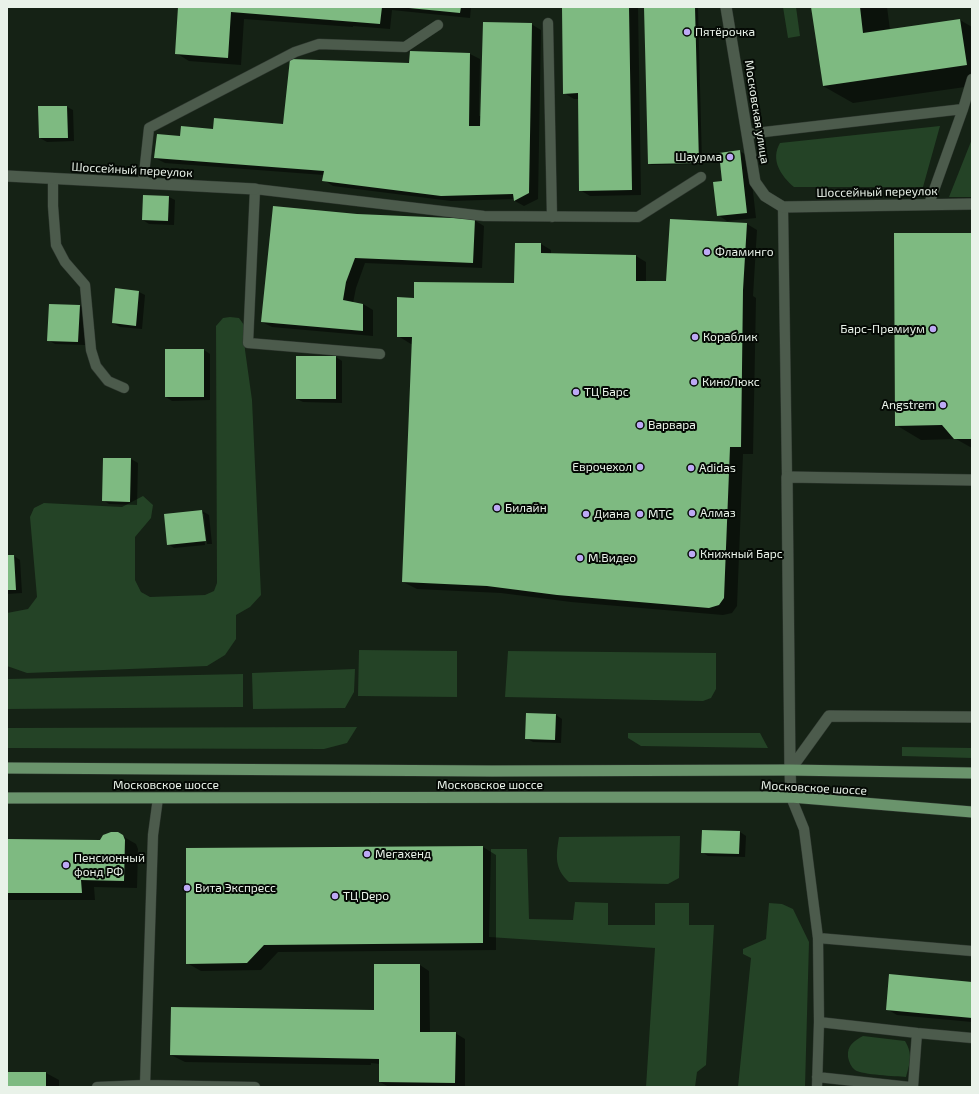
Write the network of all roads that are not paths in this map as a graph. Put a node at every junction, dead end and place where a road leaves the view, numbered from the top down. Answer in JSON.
{"nodes":[{"id":1,"x":726,"y":7,"type":"edge"},
{"id":2,"x":548,"y":23,"type":"dead end"},
{"id":3,"x":438,"y":25,"type":"dead end"},
{"id":4,"x":972,"y":78,"type":"edge"},
{"id":5,"x":963,"y":109,"type":"junction"},
{"id":6,"x":747,"y":134,"type":"junction"},
{"id":7,"x":7,"y":176,"type":"edge"},
{"id":8,"x":701,"y":177,"type":"dead end"},
{"id":9,"x":53,"y":178,"type":"junction"},
{"id":10,"x":143,"y":183,"type":"junction"},
{"id":11,"x":255,"y":189,"type":"junction"},
{"id":12,"x":929,"y":204,"type":"junction"},
{"id":13,"x":972,"y":204,"type":"edge"},
{"id":14,"x":783,"y":207,"type":"junction"},
{"id":15,"x":552,"y":216,"type":"junction"},
{"id":16,"x":380,"y":354,"type":"dead end"},
{"id":17,"x":124,"y":388,"type":"dead end"},
{"id":18,"x":787,"y":477,"type":"junction"},
{"id":19,"x":972,"y":480,"type":"edge"},
{"id":20,"x":972,"y":717,"type":"edge"},
{"id":21,"x":7,"y":768,"type":"edge"},
{"id":22,"x":790,"y":770,"type":"junction"},
{"id":23,"x":972,"y":773,"type":"edge"},
{"id":24,"x":790,"y":797,"type":"junction"},
{"id":25,"x":7,"y":798,"type":"edge"},
{"id":26,"x":158,"y":798,"type":"junction"},
{"id":27,"x":972,"y":812,"type":"edge"},
{"id":28,"x":818,"y":938,"type":"junction"},
{"id":29,"x":972,"y":951,"type":"edge"},
{"id":30,"x":819,"y":1022,"type":"junction"},
{"id":31,"x":918,"y":1033,"type":"junction"},
{"id":32,"x":972,"y":1038,"type":"edge"},
{"id":33,"x":817,"y":1082,"type":"edge"},
{"id":34,"x":145,"y":1085,"type":"junction"},
{"id":35,"x":97,"y":1087,"type":"edge"},
{"id":36,"x":255,"y":1087,"type":"edge"},
{"id":37,"x":912,"y":1087,"type":"edge"}],
"edges":[{"from":1,"to":6,"type":"street","name":"Московская улица"},
{"from":2,"to":15,"type":"lane"},
{"from":3,"to":10,"type":"lane"},
{"from":4,"to":5,"type":"lane"},
{"from":5,"to":6,"type":"lane"},
{"from":5,"to":12,"type":"lane"},
{"from":6,"to":14,"type":"street","name":"Московская улица"},
{"from":7,"to":9,"type":"street","name":"Шоссейный переулок"},
{"from":8,"to":15,"type":"lane"},
{"from":9,"to":10,"type":"street","name":"Шоссейный переулок"},
{"from":9,"to":17,"type":"lane"},
{"from":10,"to":11,"type":"street","name":"Шоссейный переулок"},
{"from":11,"to":15,"type":"lane"},
{"from":11,"to":16,"type":"lane"},
{"from":12,"to":13,"type":"street","name":"Шоссейный переулок"},
{"from":12,"to":14,"type":"street","name":"Шоссейный переулок"},
{"from":14,"to":18,"type":"lane"},
{"from":18,"to":19,"type":"street"},
{"from":18,"to":22,"type":"street"},
{"from":20,"to":22,"type":"street"},
{"from":21,"to":22,"type":"main road","name":"Московское шоссе"},
{"from":22,"to":23,"type":"main road","name":"Московское шоссе"},
{"from":22,"to":24,"type":"street"},
{"from":24,"to":26,"type":"main road","name":"Московское шоссе"},
{"from":24,"to":27,"type":"main road","name":"Московское шоссе"},
{"from":24,"to":28,"type":"lane"},
{"from":25,"to":26,"type":"main road","name":"Московское шоссе"},
{"from":26,"to":34,"type":"lane"},
{"from":28,"to":29,"type":"lane"},
{"from":28,"to":30,"type":"lane"},
{"from":30,"to":31,"type":"lane"},
{"from":30,"to":33,"type":"lane"},
{"from":31,"to":32,"type":"lane"},
{"from":31,"to":37,"type":"lane"},
{"from":33,"to":37,"type":"lane"},
{"from":34,"to":35,"type":"lane"},
{"from":34,"to":36,"type":"lane"}]}
